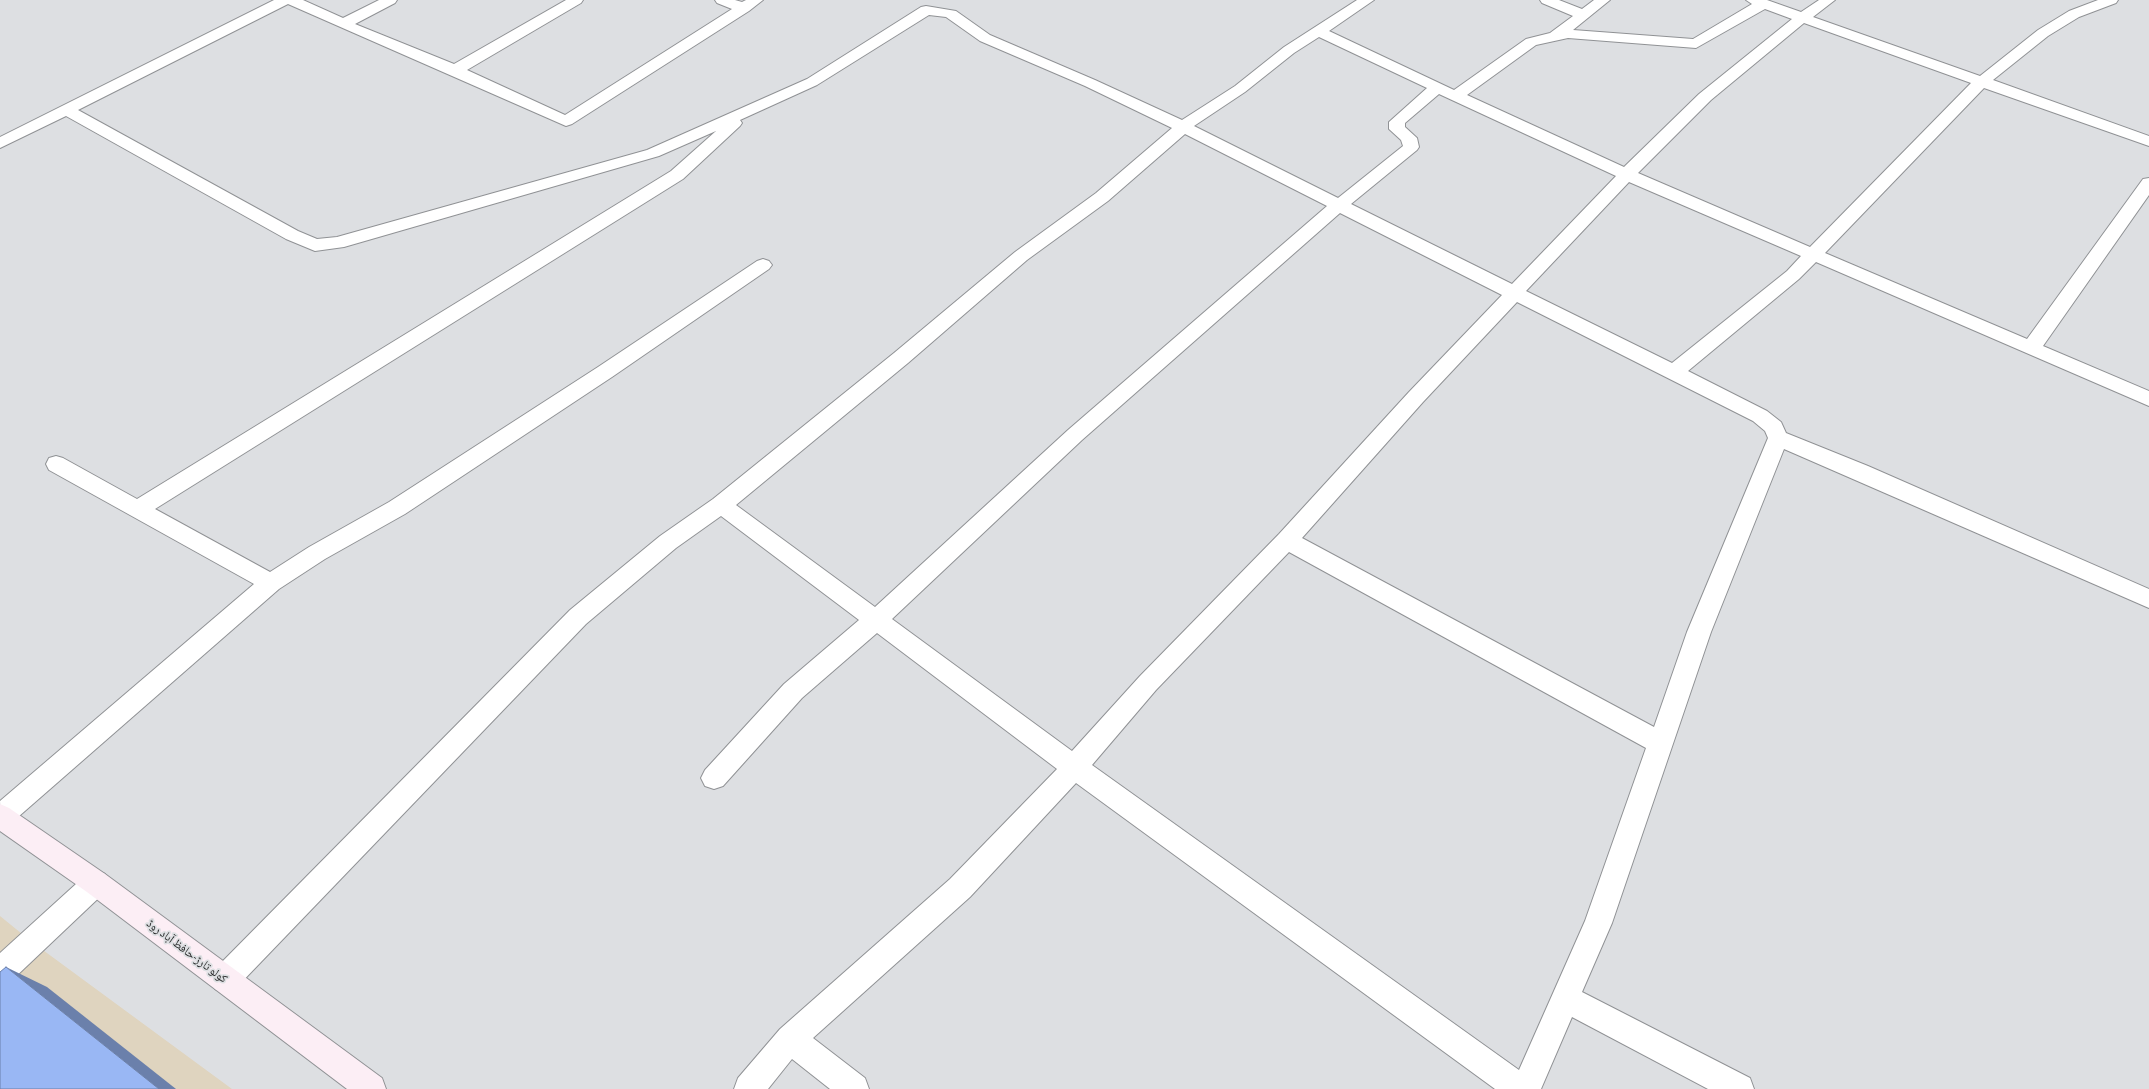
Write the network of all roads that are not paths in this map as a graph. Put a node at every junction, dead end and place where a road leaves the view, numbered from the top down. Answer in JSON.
{"nodes":[{"id":1,"x":285,"y":0,"type":"edge"},
{"id":2,"x":290,"y":0,"type":"edge"},
{"id":3,"x":390,"y":0,"type":"edge"},
{"id":4,"x":576,"y":0,"type":"edge"},
{"id":5,"x":722,"y":0,"type":"edge"},
{"id":6,"x":943,"y":0,"type":"edge"},
{"id":7,"x":1367,"y":0,"type":"edge"},
{"id":8,"x":1547,"y":0,"type":"edge"},
{"id":9,"x":1603,"y":0,"type":"edge"},
{"id":10,"x":1828,"y":0,"type":"edge"},
{"id":11,"x":2111,"y":0,"type":"edge"},
{"id":12,"x":1758,"y":2,"type":"edge"},
{"id":13,"x":750,"y":4,"type":"edge"},
{"id":14,"x":926,"y":10,"type":"junction"},
{"id":15,"x":1583,"y":15,"type":"junction"},
{"id":16,"x":1802,"y":18,"type":"junction"},
{"id":17,"x":343,"y":24,"type":"junction"},
{"id":18,"x":1317,"y":31,"type":"junction"},
{"id":19,"x":1554,"y":37,"type":"junction"},
{"id":20,"x":455,"y":70,"type":"junction"},
{"id":21,"x":1981,"y":82,"type":"junction"},
{"id":22,"x":1436,"y":88,"type":"junction"},
{"id":23,"x":1457,"y":95,"type":"junction"},
{"id":24,"x":67,"y":110,"type":"junction"},
{"id":25,"x":749,"y":110,"type":"junction"},
{"id":26,"x":1183,"y":127,"type":"junction"},
{"id":27,"x":2149,"y":141,"type":"edge"},
{"id":28,"x":0,"y":143,"type":"edge"},
{"id":29,"x":1627,"y":174,"type":"junction"},
{"id":30,"x":2149,"y":183,"type":"edge"},
{"id":31,"x":1339,"y":205,"type":"junction"},
{"id":32,"x":1814,"y":254,"type":"junction"},
{"id":33,"x":763,"y":265,"type":"dead end"},
{"id":34,"x":1515,"y":293,"type":"junction"},
{"id":35,"x":2031,"y":348,"type":"junction"},
{"id":36,"x":1674,"y":372,"type":"junction"},
{"id":37,"x":2149,"y":399,"type":"edge"},
{"id":38,"x":1778,"y":438,"type":"junction"},
{"id":39,"x":56,"y":464,"type":"dead end"},
{"id":40,"x":721,"y":505,"type":"junction"},
{"id":41,"x":138,"y":509,"type":"junction"},
{"id":42,"x":1287,"y":540,"type":"junction"},
{"id":43,"x":272,"y":583,"type":"junction"},
{"id":44,"x":2149,"y":599,"type":"edge"},
{"id":45,"x":876,"y":620,"type":"junction"},
{"id":46,"x":1660,"y":743,"type":"junction"},
{"id":47,"x":1074,"y":767,"type":"junction"},
{"id":48,"x":714,"y":778,"type":"dead end"},
{"id":49,"x":0,"y":816,"type":"edge"},
{"id":50,"x":96,"y":883,"type":"junction"},
{"id":51,"x":0,"y":972,"type":"edge"},
{"id":52,"x":225,"y":979,"type":"junction"},
{"id":53,"x":1566,"y":998,"type":"junction"},
{"id":54,"x":790,"y":1039,"type":"junction"},
{"id":55,"x":371,"y":1089,"type":"edge"},
{"id":56,"x":749,"y":1089,"type":"edge"},
{"id":57,"x":854,"y":1089,"type":"edge"},
{"id":58,"x":1520,"y":1089,"type":"edge"},
{"id":59,"x":1526,"y":1089,"type":"edge"},
{"id":60,"x":1739,"y":1089,"type":"edge"}],
"edges":[{"from":1,"to":24,"type":"street"},
{"from":2,"to":17,"type":"street"},
{"from":3,"to":17,"type":"street"},
{"from":4,"to":20,"type":"street"},
{"from":5,"to":13,"type":"street"},
{"from":6,"to":14,"type":"street"},
{"from":7,"to":18,"type":"street"},
{"from":8,"to":15,"type":"street"},
{"from":9,"to":15,"type":"street"},
{"from":10,"to":16,"type":"street"},
{"from":11,"to":21,"type":"street"},
{"from":12,"to":16,"type":"street"},
{"from":12,"to":19,"type":"street"},
{"from":13,"to":20,"type":"street"},
{"from":14,"to":25,"type":"street"},
{"from":14,"to":26,"type":"street"},
{"from":15,"to":19,"type":"street"},
{"from":16,"to":21,"type":"street"},
{"from":16,"to":29,"type":"street"},
{"from":17,"to":20,"type":"street"},
{"from":18,"to":22,"type":"street"},
{"from":18,"to":26,"type":"street"},
{"from":19,"to":23,"type":"street"},
{"from":21,"to":27,"type":"street"},
{"from":21,"to":32,"type":"street"},
{"from":22,"to":23,"type":"street"},
{"from":22,"to":31,"type":"street"},
{"from":23,"to":29,"type":"street"},
{"from":24,"to":25,"type":"street"},
{"from":24,"to":28,"type":"street"},
{"from":25,"to":41,"type":"street"},
{"from":26,"to":31,"type":"street"},
{"from":26,"to":40,"type":"street"},
{"from":29,"to":32,"type":"street"},
{"from":29,"to":34,"type":"street"},
{"from":30,"to":35,"type":"street"},
{"from":31,"to":34,"type":"street"},
{"from":31,"to":45,"type":"street"},
{"from":32,"to":35,"type":"street"},
{"from":32,"to":36,"type":"street"},
{"from":33,"to":43,"type":"street"},
{"from":34,"to":36,"type":"street"},
{"from":34,"to":42,"type":"street"},
{"from":35,"to":37,"type":"street"},
{"from":36,"to":38,"type":"street"},
{"from":38,"to":44,"type":"street"},
{"from":38,"to":46,"type":"street"},
{"from":39,"to":41,"type":"street"},
{"from":40,"to":45,"type":"street"},
{"from":40,"to":52,"type":"street"},
{"from":41,"to":43,"type":"street"},
{"from":42,"to":46,"type":"street"},
{"from":42,"to":47,"type":"street"},
{"from":43,"to":49,"type":"street"},
{"from":45,"to":47,"type":"street"},
{"from":45,"to":48,"type":"street"},
{"from":46,"to":53,"type":"street"},
{"from":47,"to":54,"type":"street"},
{"from":47,"to":58,"type":"street"},
{"from":49,"to":50,"type":"main road","name":"کولو تارڑ-حافظ آباد روڈ"},
{"from":50,"to":51,"type":"street"},
{"from":50,"to":52,"type":"main road","name":"کولو تارڑ-حافظ آباد روڈ"},
{"from":52,"to":55,"type":"main road","name":"کولو تارڑ-حافظ آباد روڈ"},
{"from":53,"to":59,"type":"street"},
{"from":53,"to":60,"type":"street"},
{"from":54,"to":56,"type":"street"},
{"from":54,"to":57,"type":"street"}]}
